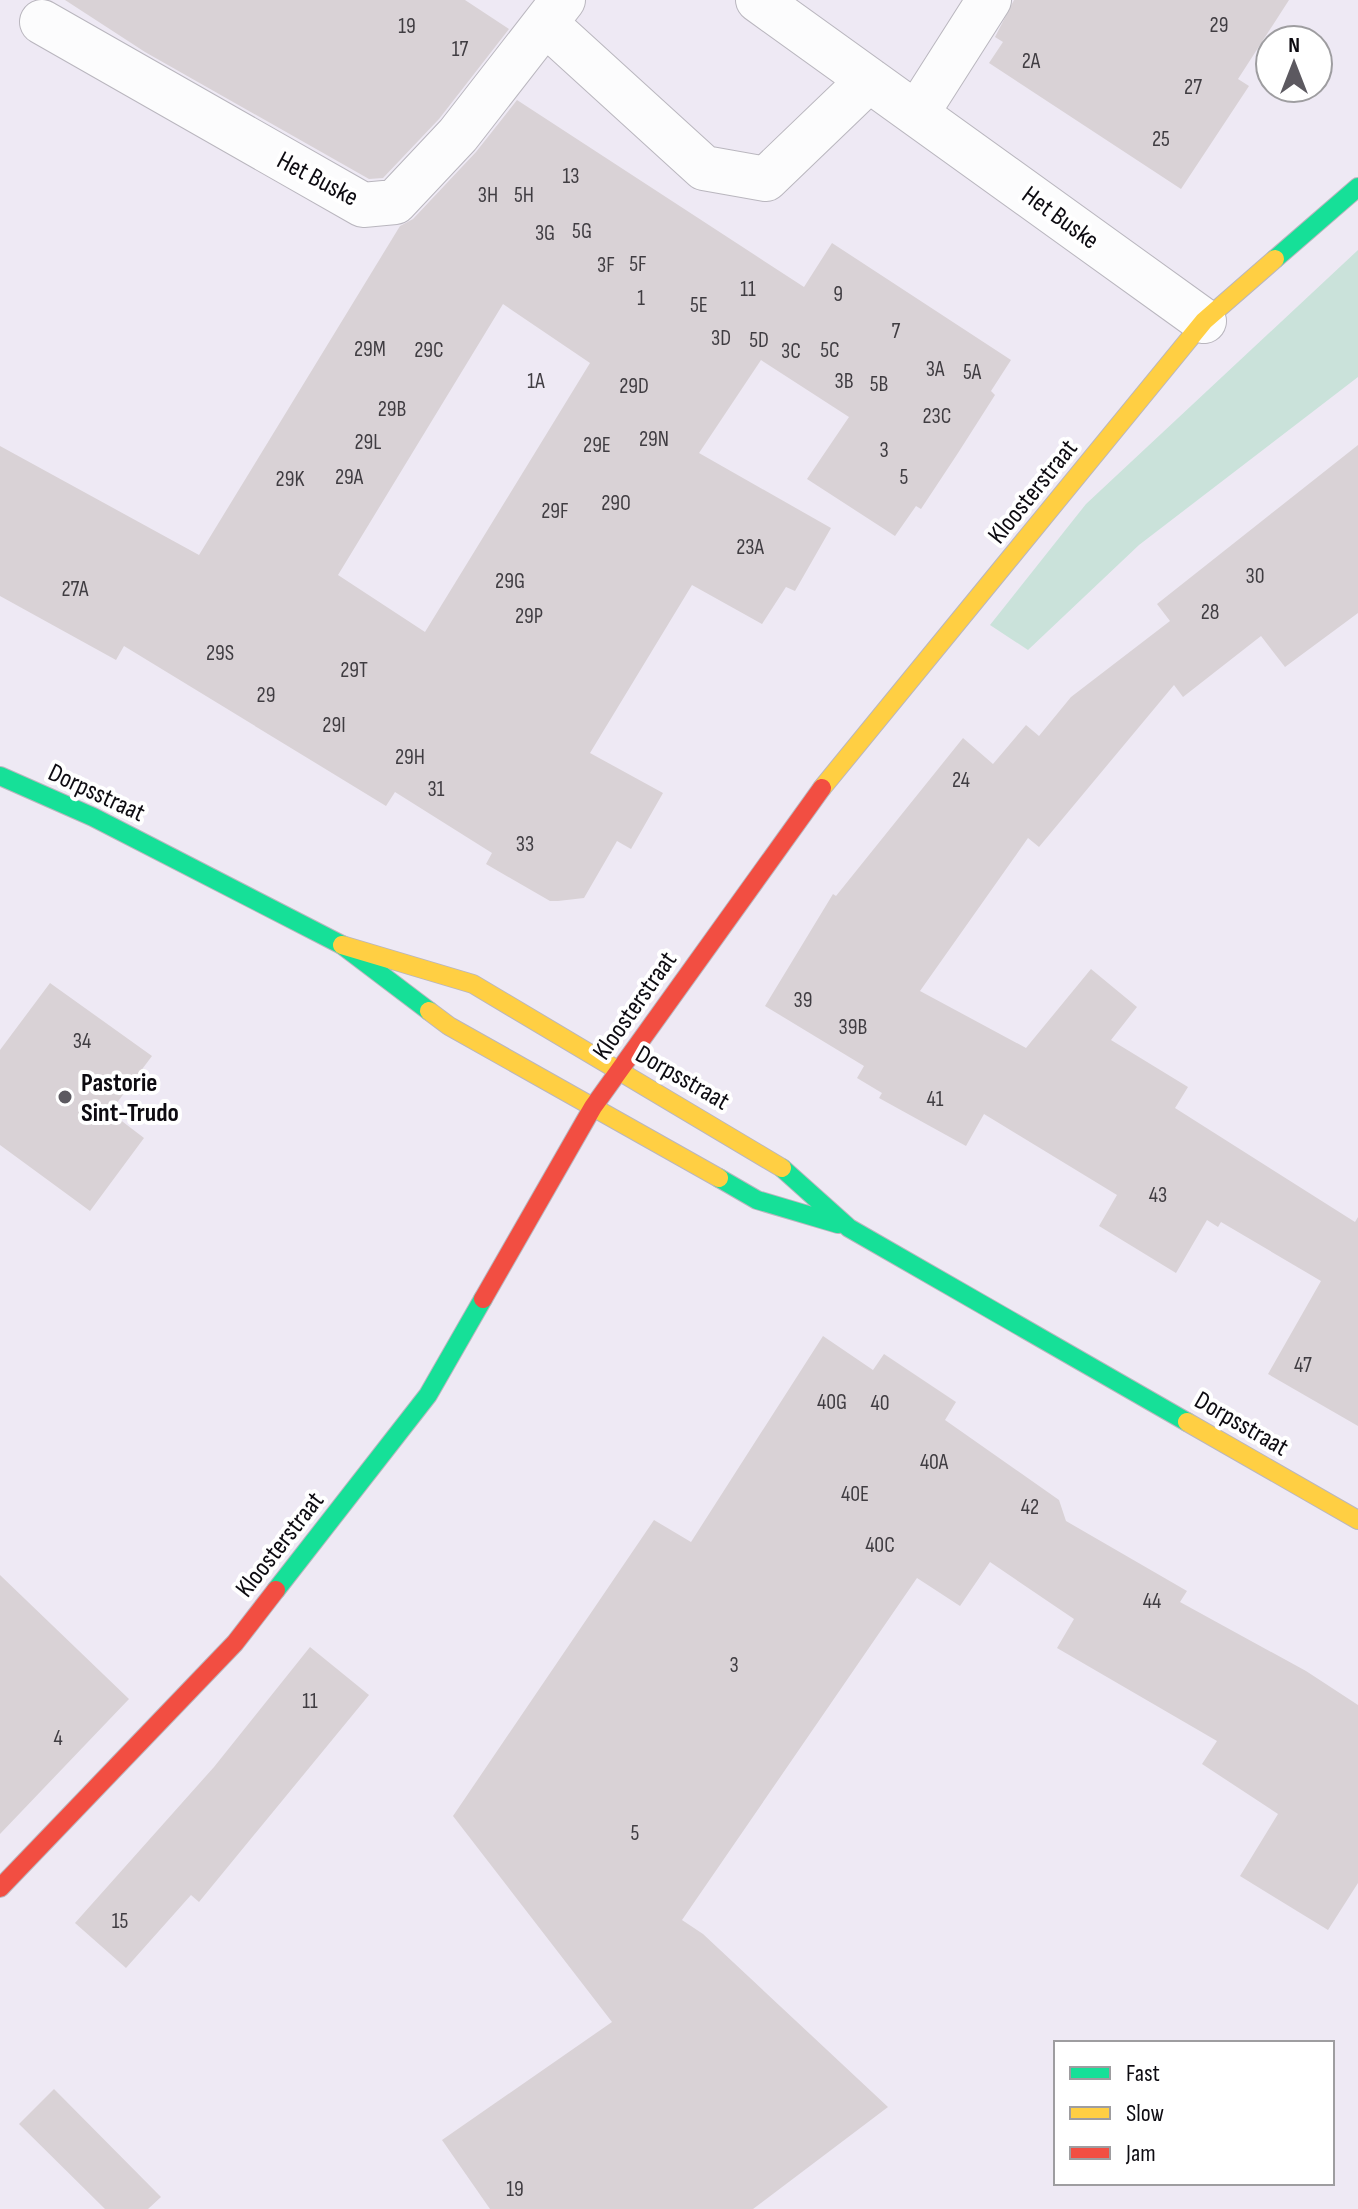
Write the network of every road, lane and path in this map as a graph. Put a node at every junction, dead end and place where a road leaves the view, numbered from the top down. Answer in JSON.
{"nodes":[{"id":1,"x":758,"y":0,"type":"edge"},
{"id":2,"x":989,"y":0,"type":"edge"},
{"id":3,"x":555,"y":12,"type":"edge"},
{"id":4,"x":42,"y":22,"type":"dead end"},
{"id":5,"x":869,"y":80,"type":"junction"},
{"id":6,"x":917,"y":113,"type":"junction"},
{"id":7,"x":1358,"y":187,"type":"edge"},
{"id":8,"x":1204,"y":321,"type":"junction"},
{"id":9,"x":0,"y":776,"type":"edge"},
{"id":10,"x":342,"y":945,"type":"junction"},
{"id":11,"x":619,"y":1070,"type":"junction"},
{"id":12,"x":593,"y":1107,"type":"junction"},
{"id":13,"x":849,"y":1228,"type":"junction"},
{"id":14,"x":1358,"y":1520,"type":"edge"},
{"id":15,"x":0,"y":1888,"type":"edge"}],
"edges":[{"from":1,"to":5,"type":"street","name":"Het Buske"},
{"from":2,"to":6,"type":"street"},
{"from":3,"to":4,"type":"street","name":"Het Buske"},
{"from":3,"to":5,"type":"street","name":"Het Buske"},
{"from":5,"to":6,"type":"street","name":"Het Buske"},
{"from":6,"to":8,"type":"street","name":"Het Buske"},
{"from":7,"to":8,"type":"street","name":"Kloosterstraat"},
{"from":8,"to":11,"type":"street","name":"Kloosterstraat"},
{"from":9,"to":10,"type":"street","name":"Dorpsstraat"},
{"from":10,"to":11,"type":"street","name":"Dorpsstraat"},
{"from":10,"to":12,"type":"street","name":"Dorpsstraat"},
{"from":11,"to":12,"type":"street","name":"Kloosterstraat"},
{"from":11,"to":13,"type":"street","name":"Dorpsstraat"},
{"from":12,"to":13,"type":"street","name":"Dorpsstraat"},
{"from":12,"to":15,"type":"street","name":"Kloosterstraat"},
{"from":13,"to":14,"type":"street","name":"Dorpsstraat"}]}
